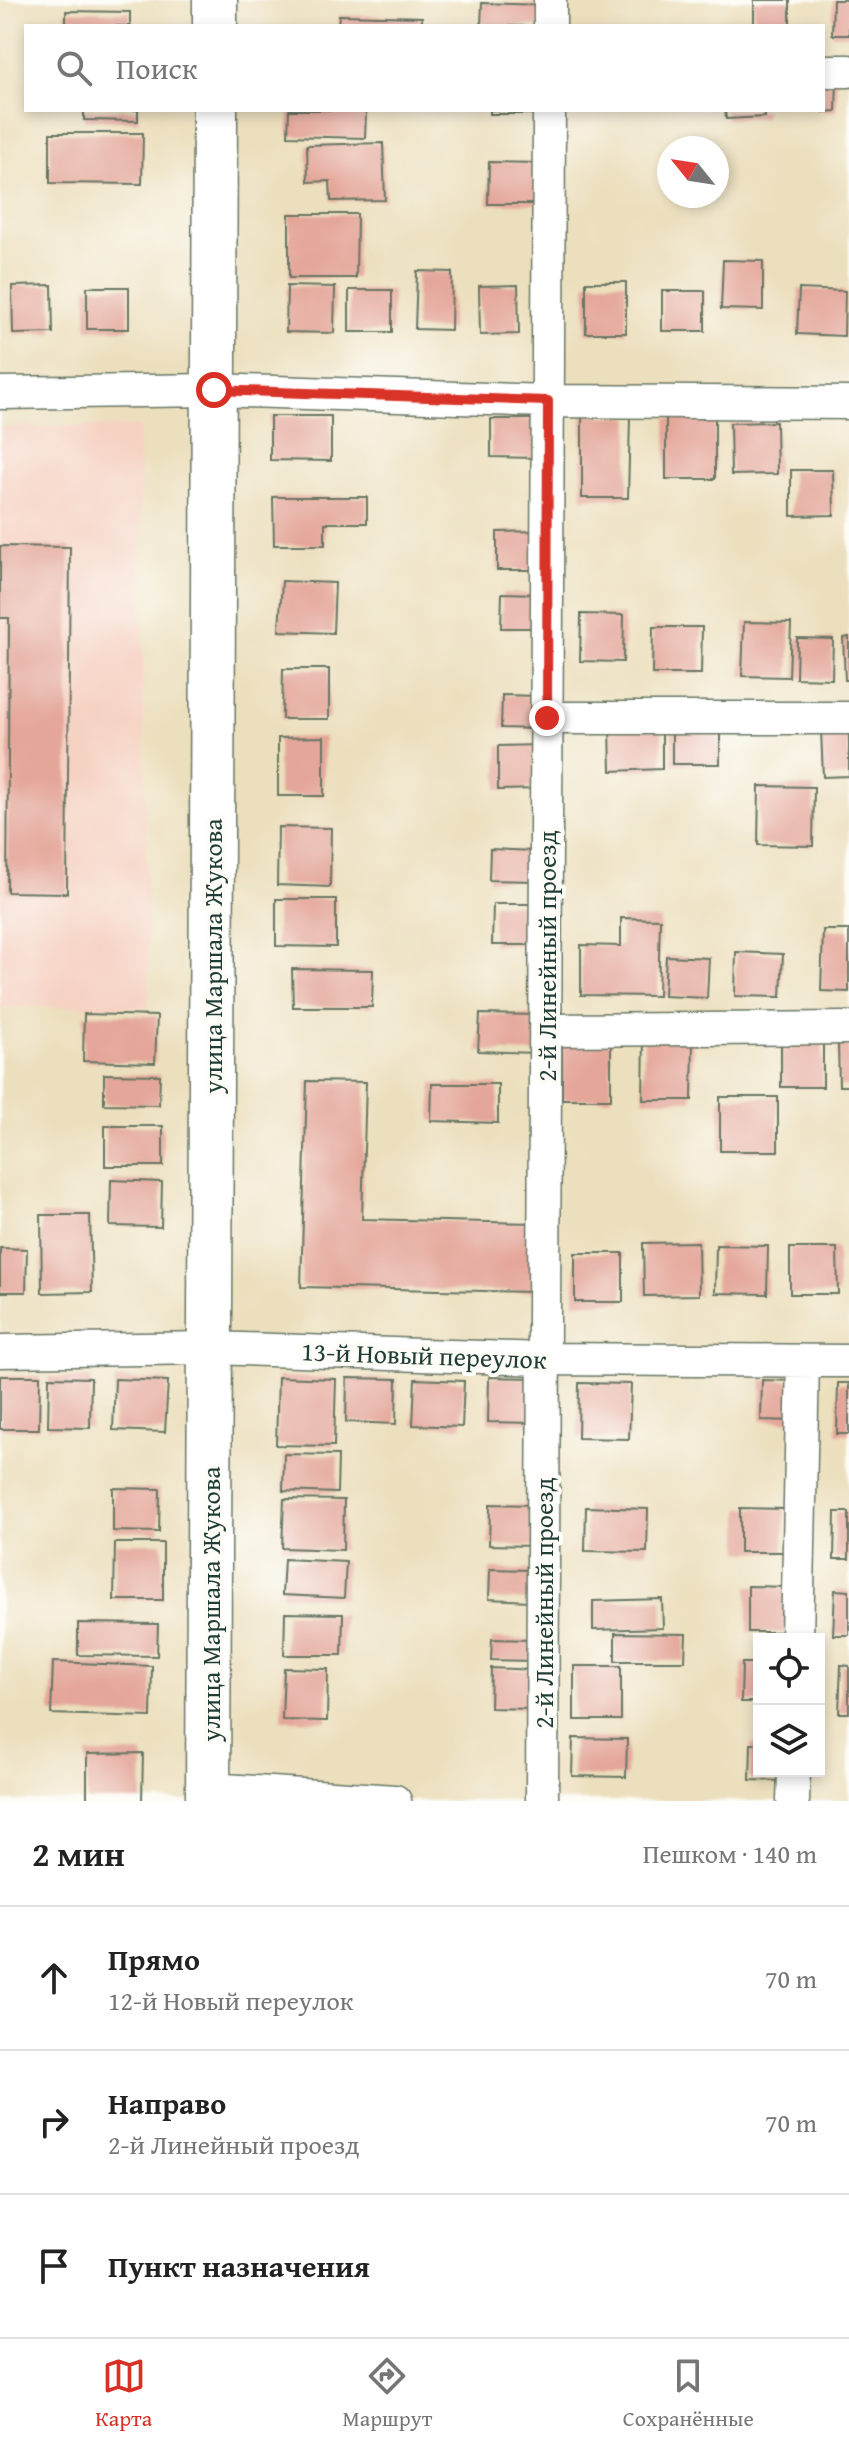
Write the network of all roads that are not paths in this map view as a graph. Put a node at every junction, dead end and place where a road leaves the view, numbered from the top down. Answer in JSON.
{"nodes":[{"id":1,"x":215,"y":0,"type":"edge"},
{"id":2,"x":550,"y":0,"type":"edge"},
{"id":3,"x":215,"y":24,"type":"edge"},
{"id":4,"x":550,"y":24,"type":"edge"},
{"id":5,"x":825,"y":71,"type":"edge"},
{"id":6,"x":849,"y":71,"type":"edge"},
{"id":7,"x":215,"y":112,"type":"edge"},
{"id":8,"x":549,"y":112,"type":"edge"},
{"id":9,"x":214,"y":390,"type":"junction"},
{"id":10,"x":0,"y":393,"type":"edge"},
{"id":11,"x":548,"y":401,"type":"junction"},
{"id":12,"x":849,"y":403,"type":"edge"},
{"id":13,"x":547,"y":718,"type":"junction"},
{"id":14,"x":849,"y":718,"type":"edge"},
{"id":15,"x":849,"y":1028,"type":"edge"},
{"id":16,"x":545,"y":1030,"type":"junction"},
{"id":17,"x":211,"y":1348,"type":"junction"},
{"id":18,"x":0,"y":1351,"type":"edge"},
{"id":19,"x":544,"y":1359,"type":"junction"},
{"id":20,"x":803,"y":1361,"type":"junction"},
{"id":21,"x":849,"y":1361,"type":"edge"},
{"id":22,"x":797,"y":1633,"type":"edge"},
{"id":23,"x":794,"y":1777,"type":"edge"},
{"id":24,"x":208,"y":1795,"type":"edge"},
{"id":25,"x":395,"y":1801,"type":"edge"},
{"id":26,"x":542,"y":1801,"type":"edge"},
{"id":27,"x":793,"y":1801,"type":"edge"}],
"edges":[{"from":1,"to":3,"type":"main road"},
{"from":2,"to":4,"type":"street"},
{"from":5,"to":6,"type":"street"},
{"from":7,"to":9,"type":"main road","name":"улица Маршала Жукова"},
{"from":8,"to":11,"type":"street","name":"2-й Линейный проезд"},
{"from":9,"to":10,"type":"street"},
{"from":9,"to":11,"type":"street"},
{"from":9,"to":17,"type":"main road","name":"улица Маршала Жукова"},
{"from":11,"to":12,"type":"street"},
{"from":11,"to":13,"type":"street","name":"2-й Линейный проезд"},
{"from":13,"to":14,"type":"street"},
{"from":13,"to":16,"type":"street","name":"2-й Линейный проезд"},
{"from":15,"to":16,"type":"street"},
{"from":16,"to":19,"type":"street","name":"2-й Линейный проезд"},
{"from":17,"to":18,"type":"street","name":"13-й Новый переулок"},
{"from":17,"to":19,"type":"street","name":"13-й Новый переулок"},
{"from":17,"to":24,"type":"main road","name":"улица Маршала Жукова"},
{"from":19,"to":20,"type":"street","name":"13-й Новый переулок"},
{"from":19,"to":26,"type":"street","name":"2-й Линейный проезд"},
{"from":20,"to":21,"type":"street","name":"13-й Новый переулок"},
{"from":20,"to":22,"type":"street"},
{"from":23,"to":27,"type":"street"},
{"from":24,"to":25,"type":"street"}]}
